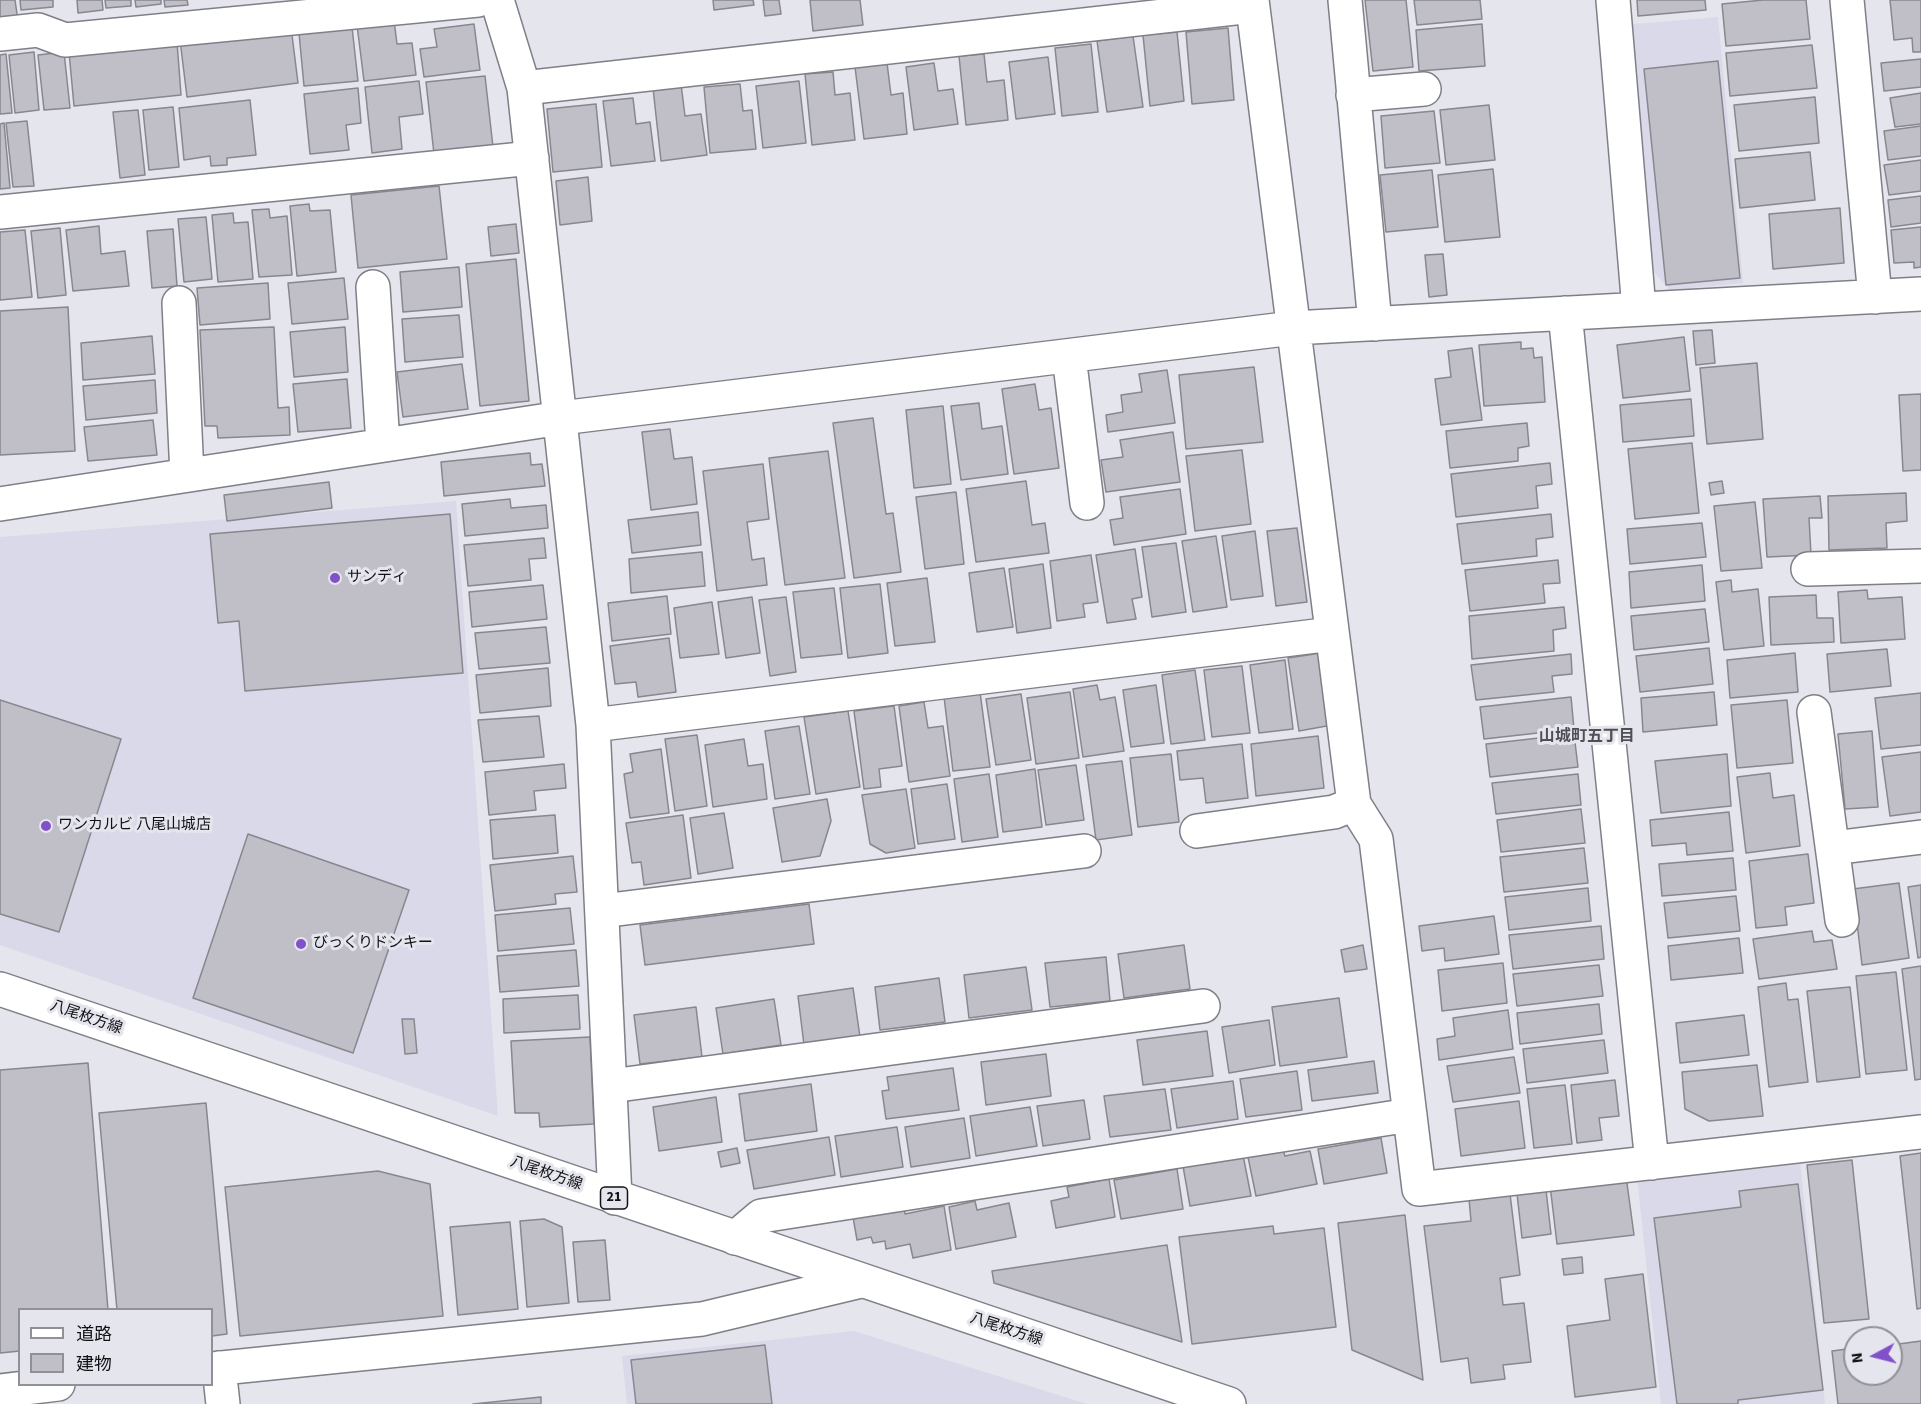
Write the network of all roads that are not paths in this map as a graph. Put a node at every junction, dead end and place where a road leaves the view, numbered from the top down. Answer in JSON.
{"nodes":[{"id":1,"x":478,"y":0,"type":"edge"},
{"id":2,"x":497,"y":0,"type":"edge"},
{"id":3,"x":1345,"y":0,"type":"edge"},
{"id":4,"x":1613,"y":0,"type":"edge"},
{"id":5,"x":1848,"y":0,"type":"edge"},
{"id":6,"x":1252,"y":3,"type":"edge"},
{"id":7,"x":0,"y":34,"type":"edge"},
{"id":8,"x":524,"y":88,"type":"junction"},
{"id":9,"x":1424,"y":89,"type":"dead end"},
{"id":10,"x":1353,"y":95,"type":"junction"},
{"id":11,"x":532,"y":158,"type":"junction"},
{"id":12,"x":0,"y":212,"type":"edge"},
{"id":13,"x":373,"y":287,"type":"dead end"},
{"id":14,"x":1921,"y":294,"type":"edge"},
{"id":15,"x":1875,"y":297,"type":"junction"},
{"id":16,"x":179,"y":303,"type":"dead end"},
{"id":17,"x":1640,"y":309,"type":"junction"},
{"id":18,"x":1565,"y":314,"type":"junction"},
{"id":19,"x":1375,"y":324,"type":"junction"},
{"id":20,"x":1293,"y":328,"type":"junction"},
{"id":21,"x":1069,"y":356,"type":"junction"},
{"id":22,"x":561,"y":418,"type":"junction"},
{"id":23,"x":383,"y":445,"type":"junction"},
{"id":24,"x":187,"y":475,"type":"junction"},
{"id":25,"x":1087,"y":503,"type":"dead end"},
{"id":26,"x":0,"y":504,"type":"edge"},
{"id":27,"x":1921,"y":566,"type":"edge"},
{"id":28,"x":1808,"y":569,"type":"dead end"},
{"id":29,"x":1332,"y":634,"type":"junction"},
{"id":30,"x":1814,"y":712,"type":"dead end"},
{"id":31,"x":593,"y":725,"type":"junction"},
{"id":32,"x":1354,"y":804,"type":"junction"},
{"id":33,"x":1197,"y":831,"type":"dead end"},
{"id":34,"x":1921,"y":837,"type":"edge"},
{"id":35,"x":1833,"y":848,"type":"junction"},
{"id":36,"x":1084,"y":850,"type":"dead end"},
{"id":37,"x":602,"y":911,"type":"junction"},
{"id":38,"x":1842,"y":920,"type":"dead end"},
{"id":39,"x":0,"y":989,"type":"edge"},
{"id":40,"x":1203,"y":1006,"type":"dead end"},
{"id":41,"x":610,"y":1086,"type":"junction"},
{"id":42,"x":1410,"y":1116,"type":"junction"},
{"id":43,"x":1921,"y":1132,"type":"edge"},
{"id":44,"x":1652,"y":1163,"type":"junction"},
{"id":45,"x":615,"y":1198,"type":"junction"},
{"id":46,"x":735,"y":1238,"type":"junction"},
{"id":47,"x":861,"y":1281,"type":"junction"},
{"id":48,"x":215,"y":1369,"type":"edge"},
{"id":49,"x":39,"y":1386,"type":"edge"},
{"id":50,"x":59,"y":1386,"type":"edge"},
{"id":51,"x":0,"y":1390,"type":"edge"},
{"id":52,"x":62,"y":1404,"type":"edge"},
{"id":53,"x":223,"y":1404,"type":"edge"},
{"id":54,"x":1229,"y":1404,"type":"edge"}],
"edges":[{"from":1,"to":7,"type":"street"},
{"from":2,"to":8,"type":"street"},
{"from":3,"to":10,"type":"street"},
{"from":4,"to":17,"type":"street"},
{"from":5,"to":15,"type":"street"},
{"from":6,"to":8,"type":"street"},
{"from":6,"to":20,"type":"street"},
{"from":8,"to":11,"type":"street"},
{"from":9,"to":10,"type":"street"},
{"from":10,"to":19,"type":"street"},
{"from":11,"to":12,"type":"street"},
{"from":11,"to":22,"type":"street"},
{"from":13,"to":23,"type":"street"},
{"from":14,"to":15,"type":"street"},
{"from":15,"to":17,"type":"street"},
{"from":16,"to":24,"type":"street"},
{"from":17,"to":18,"type":"street"},
{"from":18,"to":19,"type":"street"},
{"from":18,"to":44,"type":"street"},
{"from":19,"to":20,"type":"street"},
{"from":20,"to":21,"type":"street"},
{"from":20,"to":29,"type":"street"},
{"from":21,"to":22,"type":"street"},
{"from":21,"to":25,"type":"street"},
{"from":22,"to":23,"type":"street"},
{"from":22,"to":31,"type":"street"},
{"from":23,"to":24,"type":"street"},
{"from":24,"to":26,"type":"street"},
{"from":27,"to":28,"type":"street"},
{"from":29,"to":31,"type":"street"},
{"from":29,"to":32,"type":"street"},
{"from":30,"to":35,"type":"street"},
{"from":31,"to":37,"type":"street"},
{"from":32,"to":33,"type":"street"},
{"from":32,"to":42,"type":"street"},
{"from":34,"to":35,"type":"street"},
{"from":35,"to":38,"type":"street"},
{"from":36,"to":37,"type":"street"},
{"from":37,"to":41,"type":"street"},
{"from":39,"to":45,"type":"street","name":"八尾枚方線","number":"21"},
{"from":40,"to":41,"type":"street"},
{"from":41,"to":45,"type":"street"},
{"from":42,"to":44,"type":"street"},
{"from":42,"to":46,"type":"street"},
{"from":43,"to":44,"type":"street"},
{"from":45,"to":46,"type":"street","name":"八尾枚方線","number":"21"},
{"from":46,"to":47,"type":"street","name":"八尾枚方線","number":"21"},
{"from":47,"to":48,"type":"street"},
{"from":47,"to":54,"type":"street","name":"八尾枚方線","number":"21"},
{"from":48,"to":53,"type":"street"},
{"from":49,"to":51,"type":"street"},
{"from":50,"to":52,"type":"street"}]}
